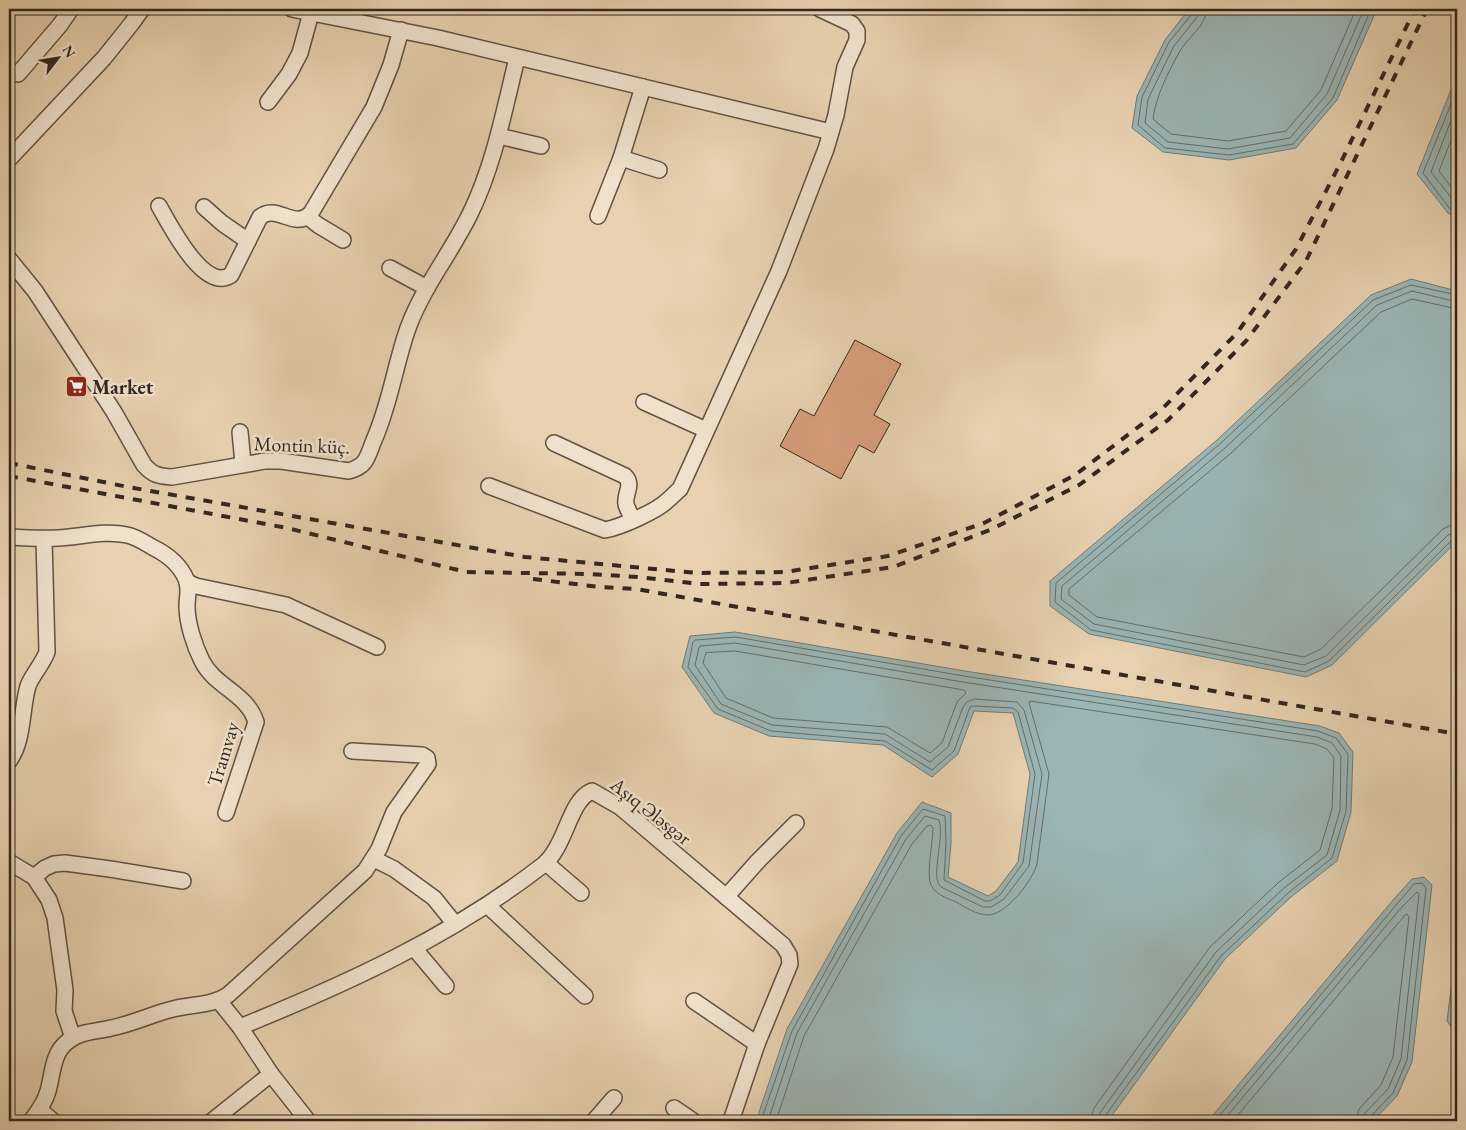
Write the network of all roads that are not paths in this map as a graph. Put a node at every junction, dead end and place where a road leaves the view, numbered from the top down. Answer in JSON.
{"nodes":[{"id":1,"x":71,"y":9,"type":"edge"},
{"id":2,"x":142,"y":9,"type":"edge"},
{"id":3,"x":292,"y":9,"type":"edge"},
{"id":4,"x":820,"y":9,"type":"edge"},
{"id":5,"x":311,"y":13,"type":"junction"},
{"id":6,"x":400,"y":30,"type":"junction"},
{"id":7,"x":517,"y":58,"type":"junction"},
{"id":8,"x":18,"y":74,"type":"dead end"},
{"id":9,"x":643,"y":88,"type":"junction"},
{"id":10,"x":268,"y":102,"type":"dead end"},
{"id":11,"x":831,"y":132,"type":"junction"},
{"id":12,"x":499,"y":136,"type":"junction"},
{"id":13,"x":541,"y":146,"type":"dead end"},
{"id":14,"x":621,"y":158,"type":"junction"},
{"id":15,"x":9,"y":159,"type":"edge"},
{"id":16,"x":659,"y":170,"type":"dead end"},
{"id":17,"x":159,"y":206,"type":"dead end"},
{"id":18,"x":204,"y":207,"type":"dead end"},
{"id":19,"x":308,"y":216,"type":"junction"},
{"id":20,"x":598,"y":216,"type":"dead end"},
{"id":21,"x":343,"y":240,"type":"dead end"},
{"id":22,"x":248,"y":241,"type":"junction"},
{"id":23,"x":9,"y":259,"type":"edge"},
{"id":24,"x":390,"y":268,"type":"dead end"},
{"id":25,"x":427,"y":288,"type":"junction"},
{"id":26,"x":644,"y":402,"type":"dead end"},
{"id":27,"x":706,"y":430,"type":"junction"},
{"id":28,"x":240,"y":432,"type":"dead end"},
{"id":29,"x":554,"y":443,"type":"dead end"},
{"id":30,"x":243,"y":464,"type":"junction"},
{"id":31,"x":489,"y":486,"type":"dead end"},
{"id":32,"x":633,"y":520,"type":"junction"},
{"id":33,"x":9,"y":537,"type":"edge"},
{"id":34,"x":44,"y":539,"type":"junction"},
{"id":35,"x":187,"y":582,"type":"junction"},
{"id":36,"x":377,"y":647,"type":"dead end"},
{"id":37,"x":352,"y":751,"type":"dead end"},
{"id":38,"x":9,"y":761,"type":"edge"},
{"id":39,"x":226,"y":813,"type":"dead end"},
{"id":40,"x":796,"y":823,"type":"dead end"},
{"id":41,"x":374,"y":859,"type":"junction"},
{"id":42,"x":9,"y":862,"type":"edge"},
{"id":43,"x":546,"y":863,"type":"junction"},
{"id":44,"x":34,"y":877,"type":"junction"},
{"id":45,"x":183,"y":881,"type":"dead end"},
{"id":46,"x":581,"y":893,"type":"dead end"},
{"id":47,"x":726,"y":897,"type":"junction"},
{"id":48,"x":487,"y":905,"type":"junction"},
{"id":49,"x":455,"y":924,"type":"junction"},
{"id":50,"x":414,"y":948,"type":"junction"},
{"id":51,"x":446,"y":986,"type":"dead end"},
{"id":52,"x":585,"y":996,"type":"dead end"},
{"id":53,"x":219,"y":1001,"type":"junction"},
{"id":54,"x":694,"y":1001,"type":"dead end"},
{"id":55,"x":240,"y":1027,"type":"junction"},
{"id":56,"x":73,"y":1038,"type":"junction"},
{"id":57,"x":757,"y":1044,"type":"junction"},
{"id":58,"x":271,"y":1074,"type":"junction"},
{"id":59,"x":614,"y":1098,"type":"dead end"},
{"id":60,"x":674,"y":1108,"type":"dead end"},
{"id":61,"x":36,"y":1116,"type":"edge"},
{"id":62,"x":53,"y":1121,"type":"edge"},
{"id":63,"x":212,"y":1121,"type":"edge"},
{"id":64,"x":308,"y":1121,"type":"edge"},
{"id":65,"x":594,"y":1121,"type":"edge"},
{"id":66,"x":693,"y":1121,"type":"edge"},
{"id":67,"x":731,"y":1121,"type":"edge"}],
"edges":[{"from":1,"to":8,"type":"street"},
{"from":2,"to":15,"type":"street"},
{"from":3,"to":5,"type":"street"},
{"from":4,"to":11,"type":"street"},
{"from":5,"to":6,"type":"street"},
{"from":5,"to":10,"type":"street"},
{"from":6,"to":7,"type":"street"},
{"from":6,"to":19,"type":"street"},
{"from":7,"to":9,"type":"street"},
{"from":7,"to":12,"type":"street","name":"Montin küç."},
{"from":9,"to":11,"type":"street"},
{"from":9,"to":14,"type":"street"},
{"from":11,"to":27,"type":"street"},
{"from":12,"to":13,"type":"street"},
{"from":12,"to":25,"type":"street","name":"Montin küç."},
{"from":14,"to":16,"type":"street"},
{"from":14,"to":20,"type":"street"},
{"from":17,"to":22,"type":"street"},
{"from":18,"to":22,"type":"street"},
{"from":19,"to":21,"type":"street"},
{"from":19,"to":22,"type":"street"},
{"from":23,"to":30,"type":"street","name":"Montin küç."},
{"from":24,"to":25,"type":"street"},
{"from":25,"to":30,"type":"street","name":"Montin küç."},
{"from":26,"to":27,"type":"street"},
{"from":27,"to":32,"type":"street"},
{"from":28,"to":30,"type":"street"},
{"from":29,"to":32,"type":"street"},
{"from":31,"to":32,"type":"street"},
{"from":33,"to":34,"type":"street"},
{"from":34,"to":35,"type":"street"},
{"from":34,"to":38,"type":"street"},
{"from":35,"to":36,"type":"street"},
{"from":35,"to":39,"type":"street","name":"Tramvay"},
{"from":37,"to":41,"type":"street"},
{"from":40,"to":47,"type":"street"},
{"from":41,"to":49,"type":"street"},
{"from":41,"to":53,"type":"street"},
{"from":42,"to":44,"type":"street"},
{"from":43,"to":46,"type":"street"},
{"from":43,"to":47,"type":"street","name":"Aşıq Ələsgər"},
{"from":43,"to":48,"type":"street","name":"Aşıq Ələsgər"},
{"from":44,"to":45,"type":"street"},
{"from":44,"to":56,"type":"street"},
{"from":47,"to":57,"type":"street","name":"Aşıq Ələsgər"},
{"from":48,"to":49,"type":"street","name":"Aşıq Ələsgər"},
{"from":48,"to":52,"type":"street"},
{"from":49,"to":50,"type":"street","name":"Aşıq Ələsgər"},
{"from":50,"to":51,"type":"street"},
{"from":50,"to":55,"type":"street","name":"Aşıq Ələsgər"},
{"from":53,"to":55,"type":"street"},
{"from":53,"to":56,"type":"street"},
{"from":54,"to":57,"type":"street"},
{"from":55,"to":58,"type":"street"},
{"from":56,"to":61,"type":"street"},
{"from":57,"to":67,"type":"street","name":"Aşıq Ələsgər"},
{"from":58,"to":63,"type":"street"},
{"from":58,"to":64,"type":"street"},
{"from":59,"to":65,"type":"street"},
{"from":60,"to":66,"type":"street"},
{"from":61,"to":62,"type":"street"}]}
